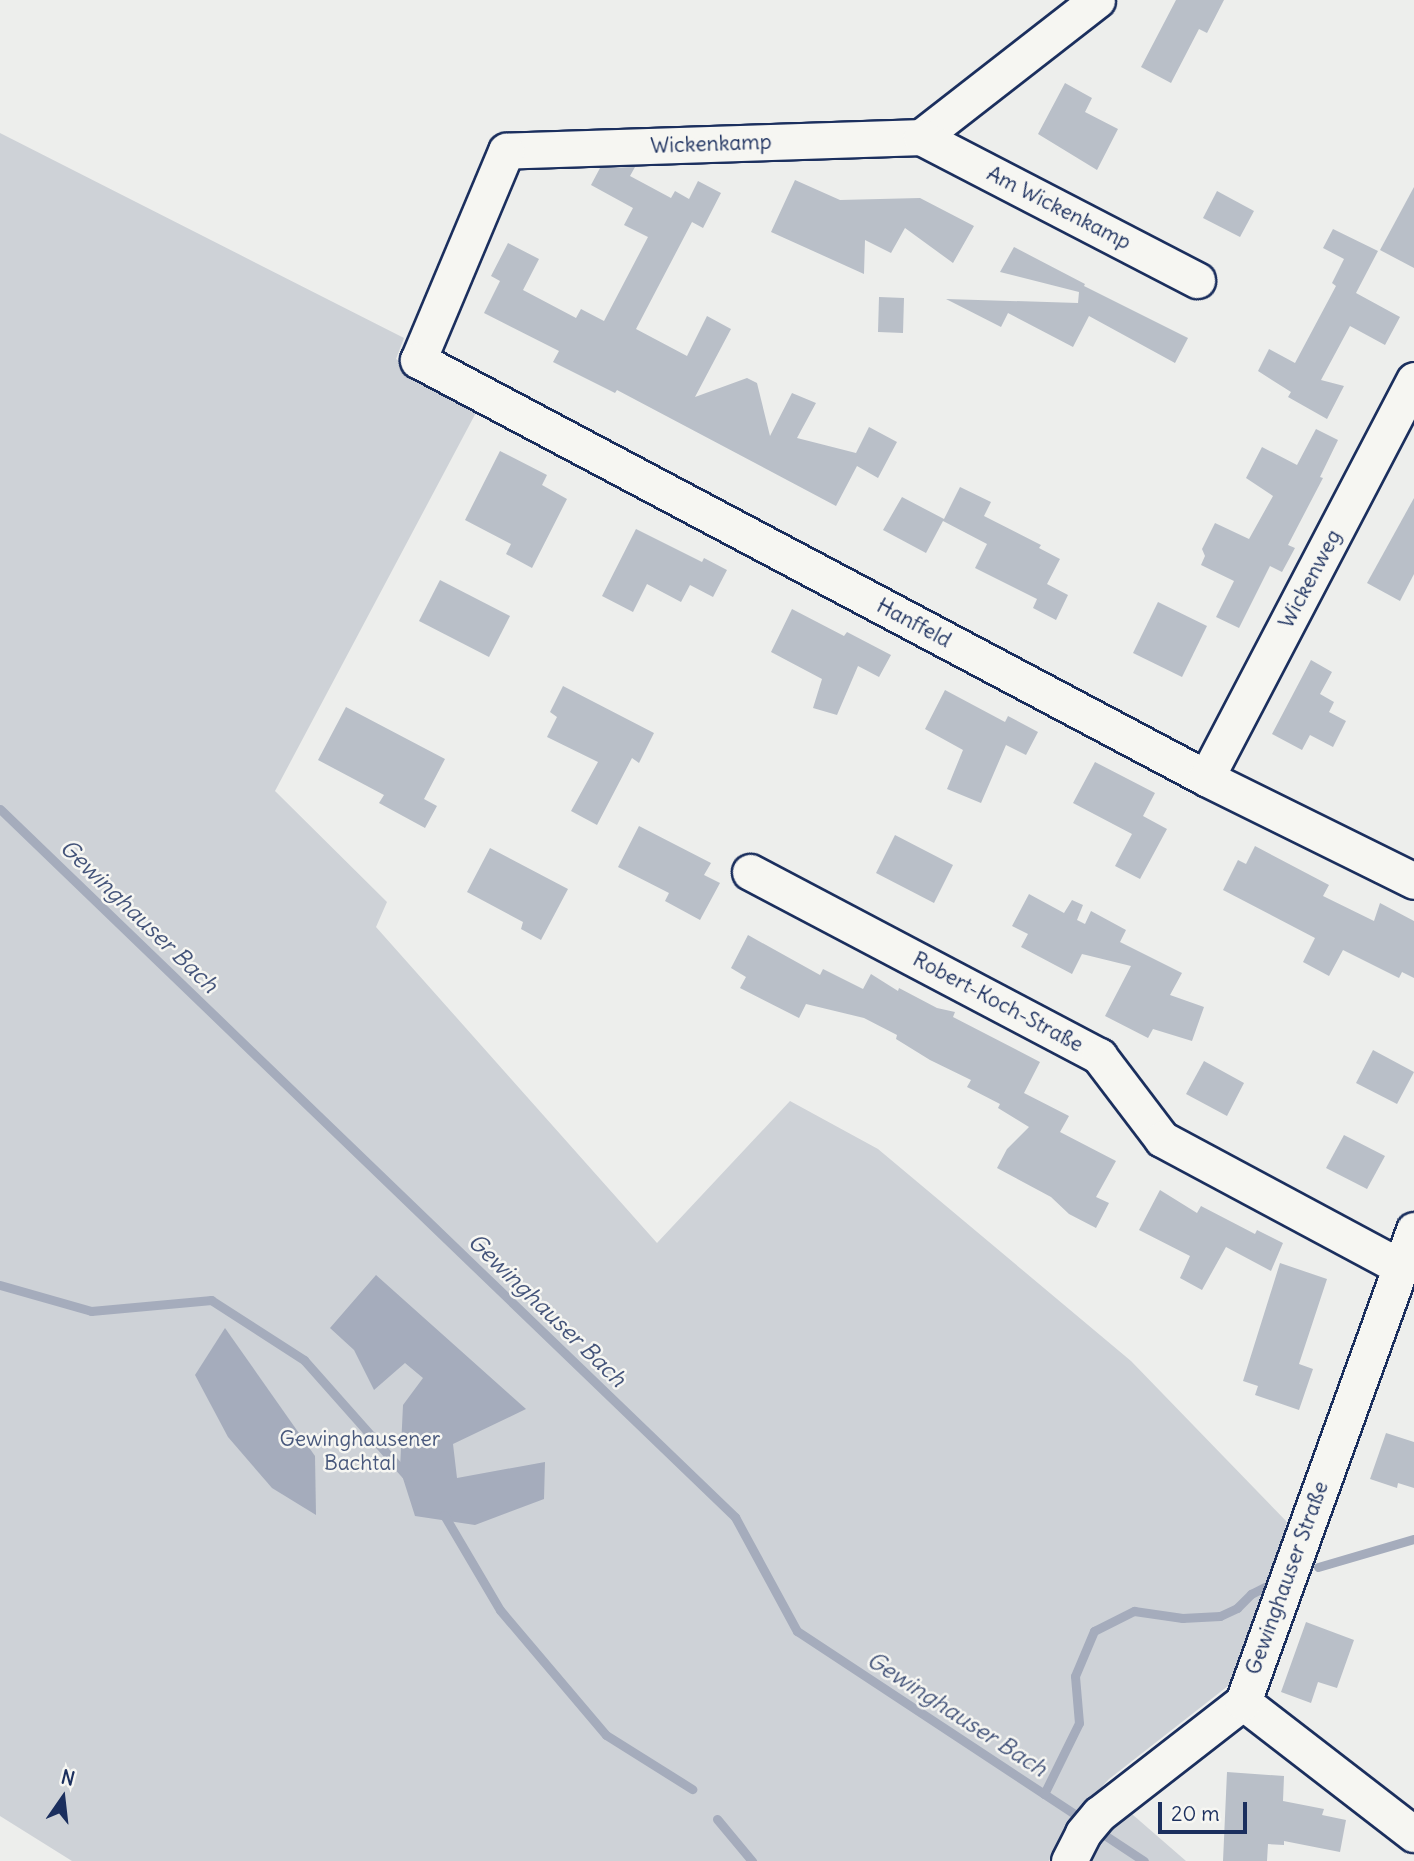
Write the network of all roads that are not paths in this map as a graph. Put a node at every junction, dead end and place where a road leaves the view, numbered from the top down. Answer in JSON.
{"nodes":[{"id":1,"x":1097,"y":0,"type":"edge"},
{"id":2,"x":921,"y":137,"type":"junction"},
{"id":3,"x":1197,"y":280,"type":"dead end"},
{"id":4,"x":418,"y":360,"type":"joint"},
{"id":5,"x":1414,"y":380,"type":"edge"},
{"id":6,"x":1206,"y":778,"type":"junction"},
{"id":7,"x":750,"y":872,"type":"dead end"},
{"id":8,"x":1414,"y":881,"type":"edge"},
{"id":9,"x":1414,"y":1230,"type":"edge"},
{"id":10,"x":1401,"y":1267,"type":"junction"},
{"id":11,"x":1243,"y":1702,"type":"junction"},
{"id":12,"x":1414,"y":1834,"type":"edge"},
{"id":13,"x":1083,"y":1836,"type":"edge"}],
"edges":[{"from":1,"to":2,"type":"street"},
{"from":2,"to":3,"type":"street","name":"Am Wickenkamp"},
{"from":2,"to":4,"type":"street","name":"Wickenkamp"},
{"from":4,"to":6,"type":"street","name":"Hanffeld"},
{"from":5,"to":6,"type":"street","name":"Wickenweg"},
{"from":6,"to":8,"type":"street","name":"Hanffeld"},
{"from":7,"to":10,"type":"street","name":"Robert-Koch-Straße"},
{"from":9,"to":10,"type":"street","name":"Gewinghauser Straße"},
{"from":10,"to":11,"type":"street","name":"Gewinghauser Straße"},
{"from":11,"to":12,"type":"street"},
{"from":11,"to":13,"type":"street","name":"Gewinghauser Straße"}]}
